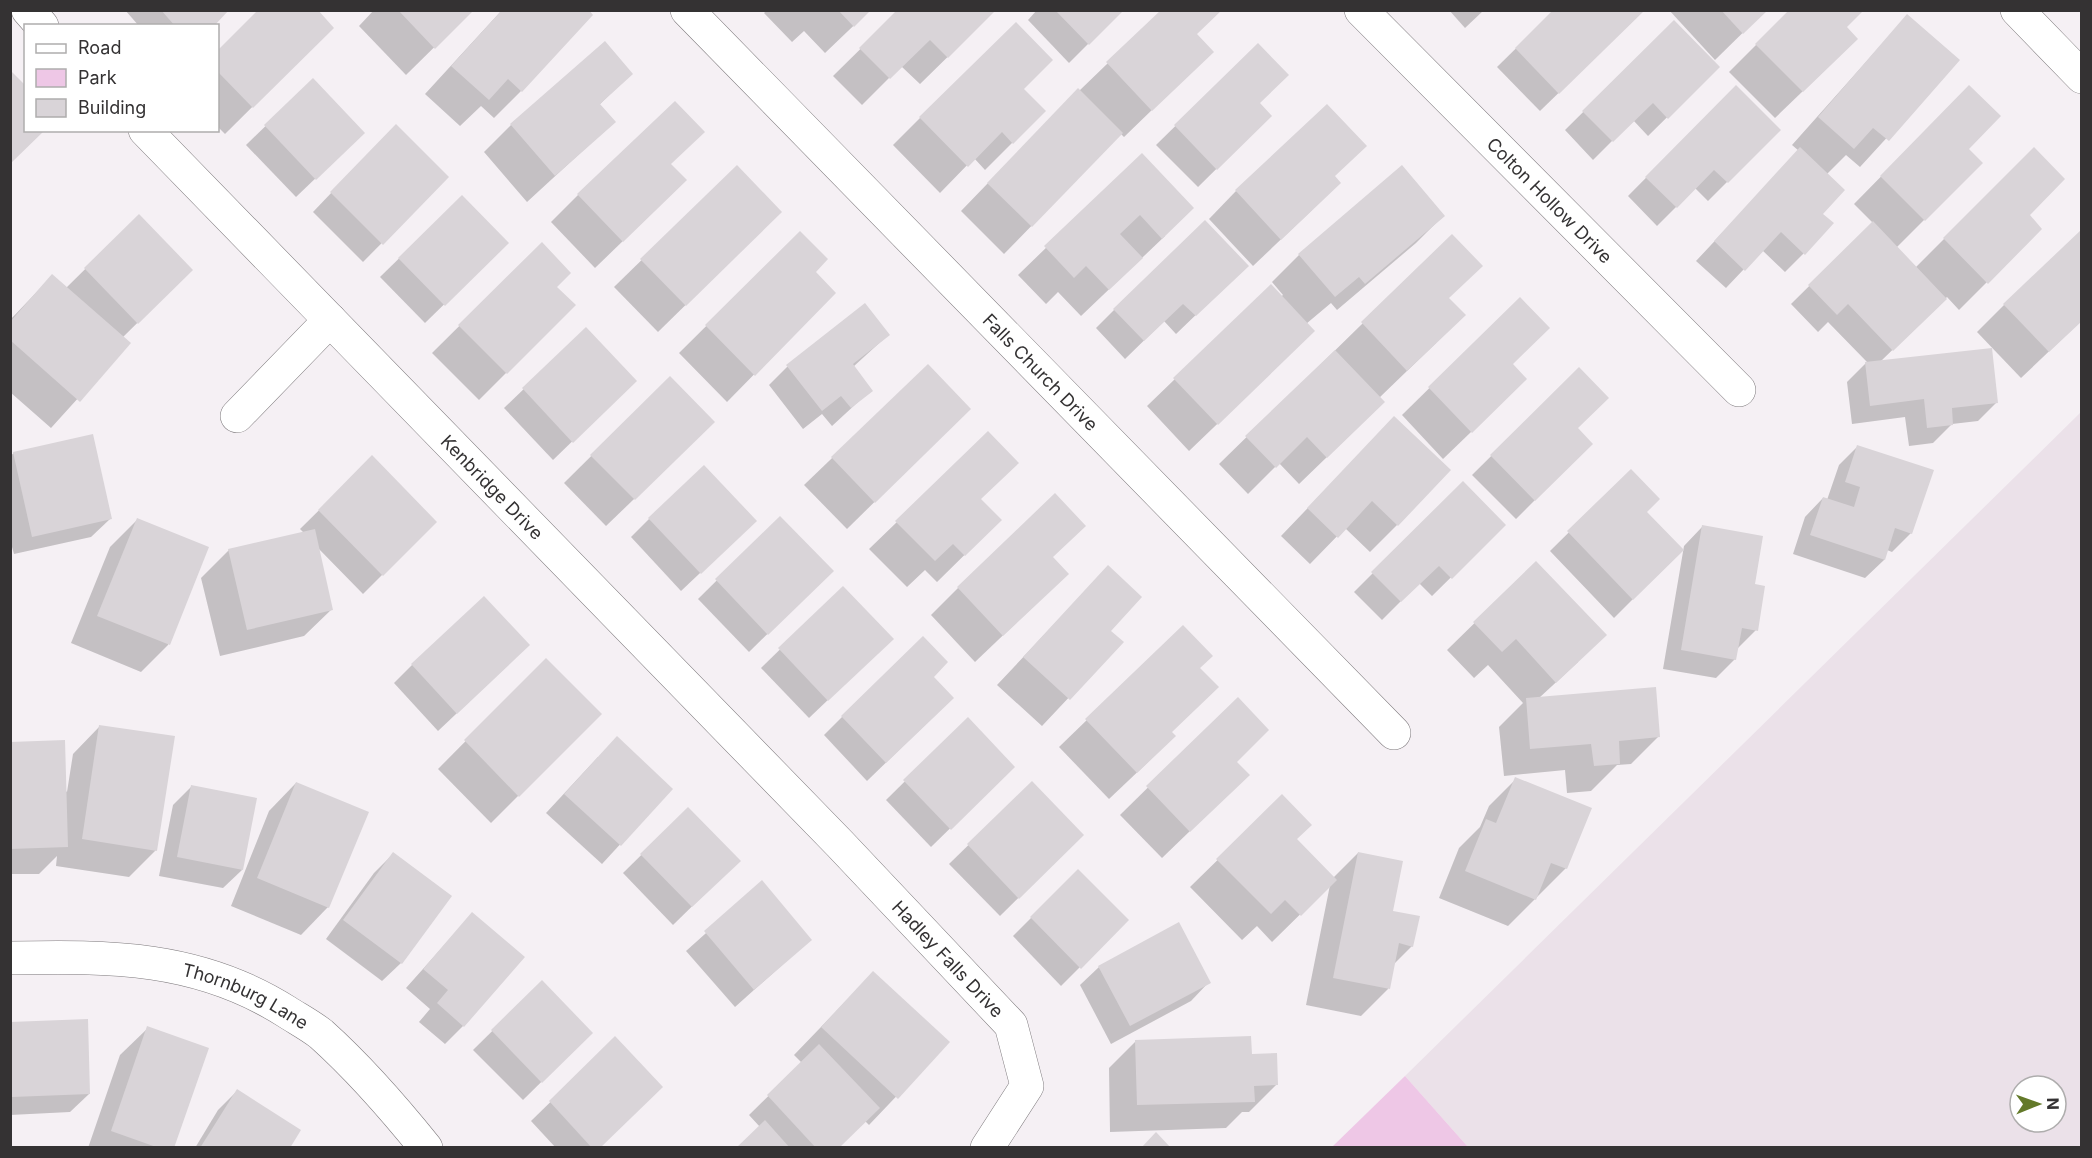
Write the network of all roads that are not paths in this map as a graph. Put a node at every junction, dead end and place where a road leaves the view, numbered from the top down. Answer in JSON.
{"nodes":[{"id":1,"x":28,"y":10,"type":"edge"},
{"id":2,"x":687,"y":10,"type":"edge"},
{"id":3,"x":1361,"y":10,"type":"edge"},
{"id":4,"x":2017,"y":10,"type":"edge"},
{"id":5,"x":40,"y":24,"type":"edge"},
{"id":6,"x":2082,"y":77,"type":"edge"},
{"id":7,"x":147,"y":132,"type":"edge"},
{"id":8,"x":330,"y":320,"type":"junction"},
{"id":9,"x":1739,"y":390,"type":"dead end"},
{"id":10,"x":237,"y":416,"type":"dead end"},
{"id":11,"x":1394,"y":734,"type":"dead end"},
{"id":12,"x":840,"y":844,"type":"joint"},
{"id":13,"x":10,"y":958,"type":"edge"},
{"id":14,"x":426,"y":1148,"type":"edge"},
{"id":15,"x":987,"y":1148,"type":"edge"}],
"edges":[{"from":1,"to":5,"type":"street"},
{"from":2,"to":11,"type":"street","name":"Falls Church Drive"},
{"from":3,"to":9,"type":"street","name":"Colton Hollow Drive"},
{"from":4,"to":6,"type":"street"},
{"from":7,"to":8,"type":"street","name":"Kenbridge Drive"},
{"from":8,"to":10,"type":"street"},
{"from":8,"to":12,"type":"street","name":"Kenbridge Drive"},
{"from":12,"to":15,"type":"street","name":"Hadley Falls Drive"},
{"from":13,"to":14,"type":"street","name":"Thornburg Lane"}]}
